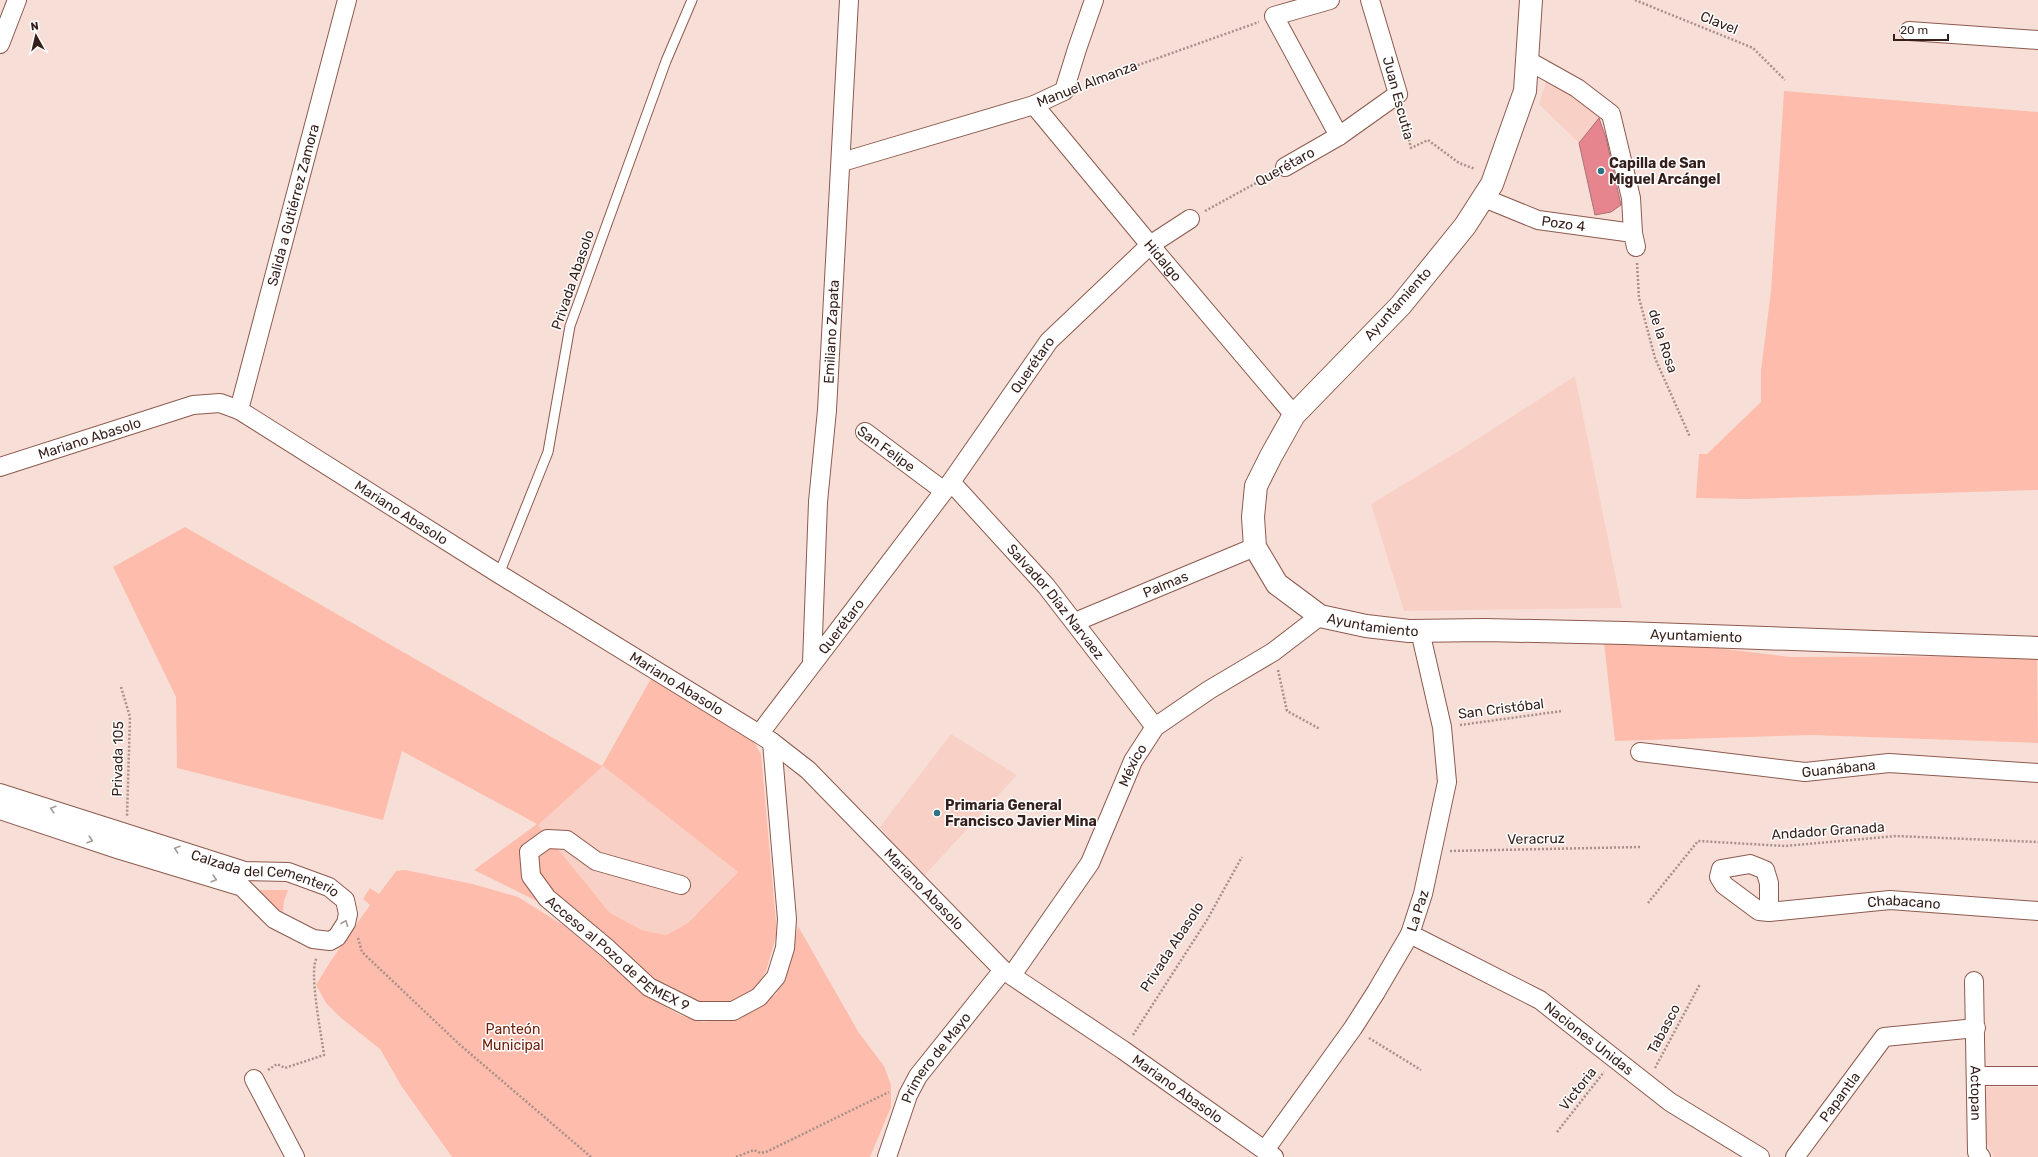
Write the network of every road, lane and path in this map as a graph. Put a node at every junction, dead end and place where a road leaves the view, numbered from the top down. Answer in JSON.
{"nodes":[{"id":1,"x":17,"y":0,"type":"edge"},
{"id":2,"x":347,"y":0,"type":"edge"},
{"id":3,"x":692,"y":0,"type":"edge"},
{"id":4,"x":849,"y":0,"type":"edge"},
{"id":5,"x":1094,"y":0,"type":"edge"},
{"id":6,"x":1330,"y":0,"type":"edge"},
{"id":7,"x":1370,"y":0,"type":"edge"},
{"id":8,"x":1531,"y":0,"type":"edge"},
{"id":9,"x":1635,"y":0,"type":"edge"},
{"id":10,"x":1274,"y":16,"type":"junction"},
{"id":11,"x":1909,"y":32,"type":"dead end"},
{"id":12,"x":2038,"y":40,"type":"edge"},
{"id":13,"x":0,"y":44,"type":"edge"},
{"id":14,"x":1528,"y":60,"type":"junction"},
{"id":15,"x":1785,"y":80,"type":"dead end"},
{"id":16,"x":1064,"y":91,"type":"junction"},
{"id":17,"x":1398,"y":94,"type":"junction"},
{"id":18,"x":1034,"y":104,"type":"junction"},
{"id":19,"x":1339,"y":136,"type":"junction"},
{"id":20,"x":842,"y":162,"type":"junction"},
{"id":21,"x":1286,"y":167,"type":"joint"},
{"id":22,"x":1488,"y":191,"type":"junction"},
{"id":23,"x":1190,"y":219,"type":"joint"},
{"id":24,"x":1634,"y":240,"type":"junction"},
{"id":25,"x":1150,"y":245,"type":"junction"},
{"id":26,"x":239,"y":410,"type":"junction"},
{"id":27,"x":1294,"y":415,"type":"junction"},
{"id":28,"x":865,"y":432,"type":"dead end"},
{"id":29,"x":1690,"y":437,"type":"dead end"},
{"id":30,"x":0,"y":467,"type":"edge"},
{"id":31,"x":947,"y":486,"type":"junction"},
{"id":32,"x":1255,"y":547,"type":"junction"},
{"id":33,"x":499,"y":574,"type":"junction"},
{"id":34,"x":1320,"y":616,"type":"junction"},
{"id":35,"x":1075,"y":622,"type":"junction"},
{"id":36,"x":1420,"y":631,"type":"junction"},
{"id":37,"x":2038,"y":648,"type":"edge"},
{"id":38,"x":1273,"y":652,"type":"junction"},
{"id":39,"x":812,"y":663,"type":"junction"},
{"id":40,"x":121,"y":687,"type":"dead end"},
{"id":41,"x":1562,"y":711,"type":"dead end"},
{"id":42,"x":1155,"y":727,"type":"junction"},
{"id":43,"x":1442,"y":727,"type":"junction"},
{"id":44,"x":1320,"y":728,"type":"dead end"},
{"id":45,"x":766,"y":737,"type":"junction"},
{"id":46,"x":1640,"y":752,"type":"dead end"},
{"id":47,"x":2038,"y":773,"type":"edge"},
{"id":48,"x":0,"y":793,"type":"edge"},
{"id":49,"x":0,"y":810,"type":"edge"},
{"id":50,"x":126,"y":832,"type":"junction"},
{"id":51,"x":2038,"y":842,"type":"edge"},
{"id":52,"x":1641,"y":847,"type":"dead end"},
{"id":53,"x":1432,"y":852,"type":"junction"},
{"id":54,"x":1242,"y":857,"type":"dead end"},
{"id":55,"x":244,"y":879,"type":"junction"},
{"id":56,"x":681,"y":884,"type":"dead end"},
{"id":57,"x":1648,"y":903,"type":"dead end"},
{"id":58,"x":2038,"y":911,"type":"edge"},
{"id":59,"x":1769,"y":912,"type":"dead end"},
{"id":60,"x":346,"y":923,"type":"junction"},
{"id":61,"x":1410,"y":934,"type":"junction"},
{"id":62,"x":330,"y":941,"type":"junction"},
{"id":63,"x":1008,"y":972,"type":"junction"},
{"id":64,"x":1974,"y":981,"type":"dead end"},
{"id":65,"x":1700,"y":984,"type":"dead end"},
{"id":66,"x":1353,"y":1028,"type":"junction"},
{"id":67,"x":1976,"y":1028,"type":"junction"},
{"id":68,"x":1123,"y":1050,"type":"junction"},
{"id":69,"x":1614,"y":1059,"type":"junction"},
{"id":70,"x":1421,"y":1070,"type":"dead end"},
{"id":71,"x":1977,"y":1076,"type":"junction"},
{"id":72,"x":2038,"y":1076,"type":"edge"},
{"id":73,"x":254,"y":1078,"type":"joint"},
{"id":74,"x":1646,"y":1084,"type":"junction"},
{"id":75,"x":913,"y":1087,"type":"junction"},
{"id":76,"x":1558,"y":1132,"type":"dead end"},
{"id":77,"x":1270,"y":1153,"type":"edge"},
{"id":78,"x":1976,"y":1155,"type":"edge"},
{"id":79,"x":295,"y":1157,"type":"edge"},
{"id":80,"x":591,"y":1157,"type":"edge"},
{"id":81,"x":736,"y":1157,"type":"edge"},
{"id":82,"x":887,"y":1157,"type":"edge"},
{"id":83,"x":1760,"y":1157,"type":"edge"},
{"id":84,"x":1795,"y":1157,"type":"edge"}],
"edges":[{"from":1,"to":13,"type":"street"},
{"from":2,"to":26,"type":"street","name":"Salida a Gutiérrez Zamora"},
{"from":3,"to":33,"type":"lane","name":"Privada Abasolo"},
{"from":4,"to":20,"type":"street","name":"Emiliano Zapata"},
{"from":5,"to":16,"type":"street"},
{"from":6,"to":10,"type":"street"},
{"from":7,"to":17,"type":"street","name":"Juan Escutia"},
{"from":8,"to":14,"type":"street","name":"Ayuntamiento"},
{"from":9,"to":15,"type":"path","name":"Clavel"},
{"from":10,"to":16,"type":"path","name":"Manuel Almanza"},
{"from":10,"to":19,"type":"street"},
{"from":11,"to":12,"type":"street"},
{"from":14,"to":22,"type":"street","name":"Ayuntamiento"},
{"from":14,"to":24,"type":"street"},
{"from":16,"to":18,"type":"street","name":"Manuel Almanza"},
{"from":17,"to":19,"type":"street","name":"Querétaro"},
{"from":17,"to":22,"type":"path","name":"Juan Escutia"},
{"from":18,"to":20,"type":"street","name":"Manuel Almanza"},
{"from":18,"to":25,"type":"street","name":"Hidalgo"},
{"from":19,"to":21,"type":"street","name":"Querétaro"},
{"from":20,"to":39,"type":"street","name":"Emiliano Zapata"},
{"from":21,"to":23,"type":"path","name":"Querétaro"},
{"from":22,"to":24,"type":"street","name":"Pozo 4"},
{"from":22,"to":27,"type":"street","name":"Ayuntamiento"},
{"from":23,"to":25,"type":"street","name":"Querétaro"},
{"from":24,"to":29,"type":"path","name":"de la Rosa"},
{"from":25,"to":27,"type":"street","name":"Hidalgo"},
{"from":25,"to":31,"type":"street","name":"Querétaro"},
{"from":26,"to":30,"type":"street","name":"Mariano Abasolo"},
{"from":26,"to":33,"type":"street","name":"Mariano Abasolo"},
{"from":27,"to":32,"type":"street","name":"Ayuntamiento"},
{"from":28,"to":31,"type":"street","name":"San Felipe"},
{"from":31,"to":35,"type":"street","name":"Salvador Díaz Narvaez"},
{"from":31,"to":39,"type":"street","name":"Querétaro"},
{"from":32,"to":34,"type":"street","name":"Ayuntamiento"},
{"from":32,"to":35,"type":"street","name":"Palmas"},
{"from":33,"to":45,"type":"street","name":"Mariano Abasolo"},
{"from":34,"to":36,"type":"street","name":"Ayuntamiento"},
{"from":34,"to":38,"type":"street","name":"México"},
{"from":35,"to":42,"type":"street","name":"Salvador Díaz Narvaez"},
{"from":36,"to":37,"type":"street","name":"Ayuntamiento"},
{"from":36,"to":43,"type":"street","name":"La Paz"},
{"from":38,"to":42,"type":"street","name":"México"},
{"from":38,"to":44,"type":"path"},
{"from":39,"to":45,"type":"street","name":"Querétaro"},
{"from":40,"to":50,"type":"path","name":"Privada 105"},
{"from":41,"to":43,"type":"path","name":"San Cristóbal"},
{"from":42,"to":63,"type":"street","name":"México"},
{"from":43,"to":53,"type":"street","name":"La Paz"},
{"from":45,"to":56,"type":"street","name":"Acceso al Pozo de PEMEX 9"},
{"from":45,"to":63,"type":"street","name":"Mariano Abasolo"},
{"from":46,"to":47,"type":"street","name":"Guanábana"},
{"from":50,"to":48,"type":"street","name":"Calzada del Cementerio","one_way":true},
{"from":49,"to":55,"type":"street","name":"Calzada del Cementerio","one_way":true},
{"from":55,"to":50,"type":"street","name":"Calzada del Cementerio","one_way":true},
{"from":51,"to":57,"type":"path","name":"Andador Granada"},
{"from":52,"to":53,"type":"path","name":"Veracruz"},
{"from":53,"to":61,"type":"street","name":"La Paz"},
{"from":54,"to":68,"type":"path","name":"Privada Abasolo"},
{"from":55,"to":60,"type":"street","name":"Calzada del Cementerio"},
{"from":55,"to":62,"type":"street","name":"Calzada del Cementerio"},
{"from":58,"to":59,"type":"street","name":"Chabacano"},
{"from":62,"to":60,"type":"street","name":"Calzada del Cementerio","one_way":true},
{"from":60,"to":80,"type":"path"},
{"from":61,"to":66,"type":"street","name":"La Paz"},
{"from":61,"to":69,"type":"street","name":"Naciones Unidas"},
{"from":62,"to":73,"type":"path"},
{"from":63,"to":68,"type":"street","name":"Mariano Abasolo"},
{"from":63,"to":75,"type":"street","name":"Primero de Mayo"},
{"from":64,"to":67,"type":"street","name":"Actopan"},
{"from":65,"to":74,"type":"path","name":"Tabasco"},
{"from":66,"to":70,"type":"path"},
{"from":66,"to":77,"type":"street","name":"La Paz"},
{"from":67,"to":71,"type":"street","name":"Actopan"},
{"from":67,"to":84,"type":"street","name":"Papantla"},
{"from":68,"to":77,"type":"street","name":"Mariano Abasolo"},
{"from":69,"to":74,"type":"street","name":"Naciones Unidas"},
{"from":69,"to":76,"type":"path","name":"Victoria"},
{"from":71,"to":72,"type":"street"},
{"from":71,"to":78,"type":"street","name":"Actopan"},
{"from":73,"to":79,"type":"street"},
{"from":74,"to":83,"type":"street","name":"Naciones Unidas"},
{"from":75,"to":81,"type":"path"},
{"from":75,"to":82,"type":"street","name":"Primero de Mayo"}]}
